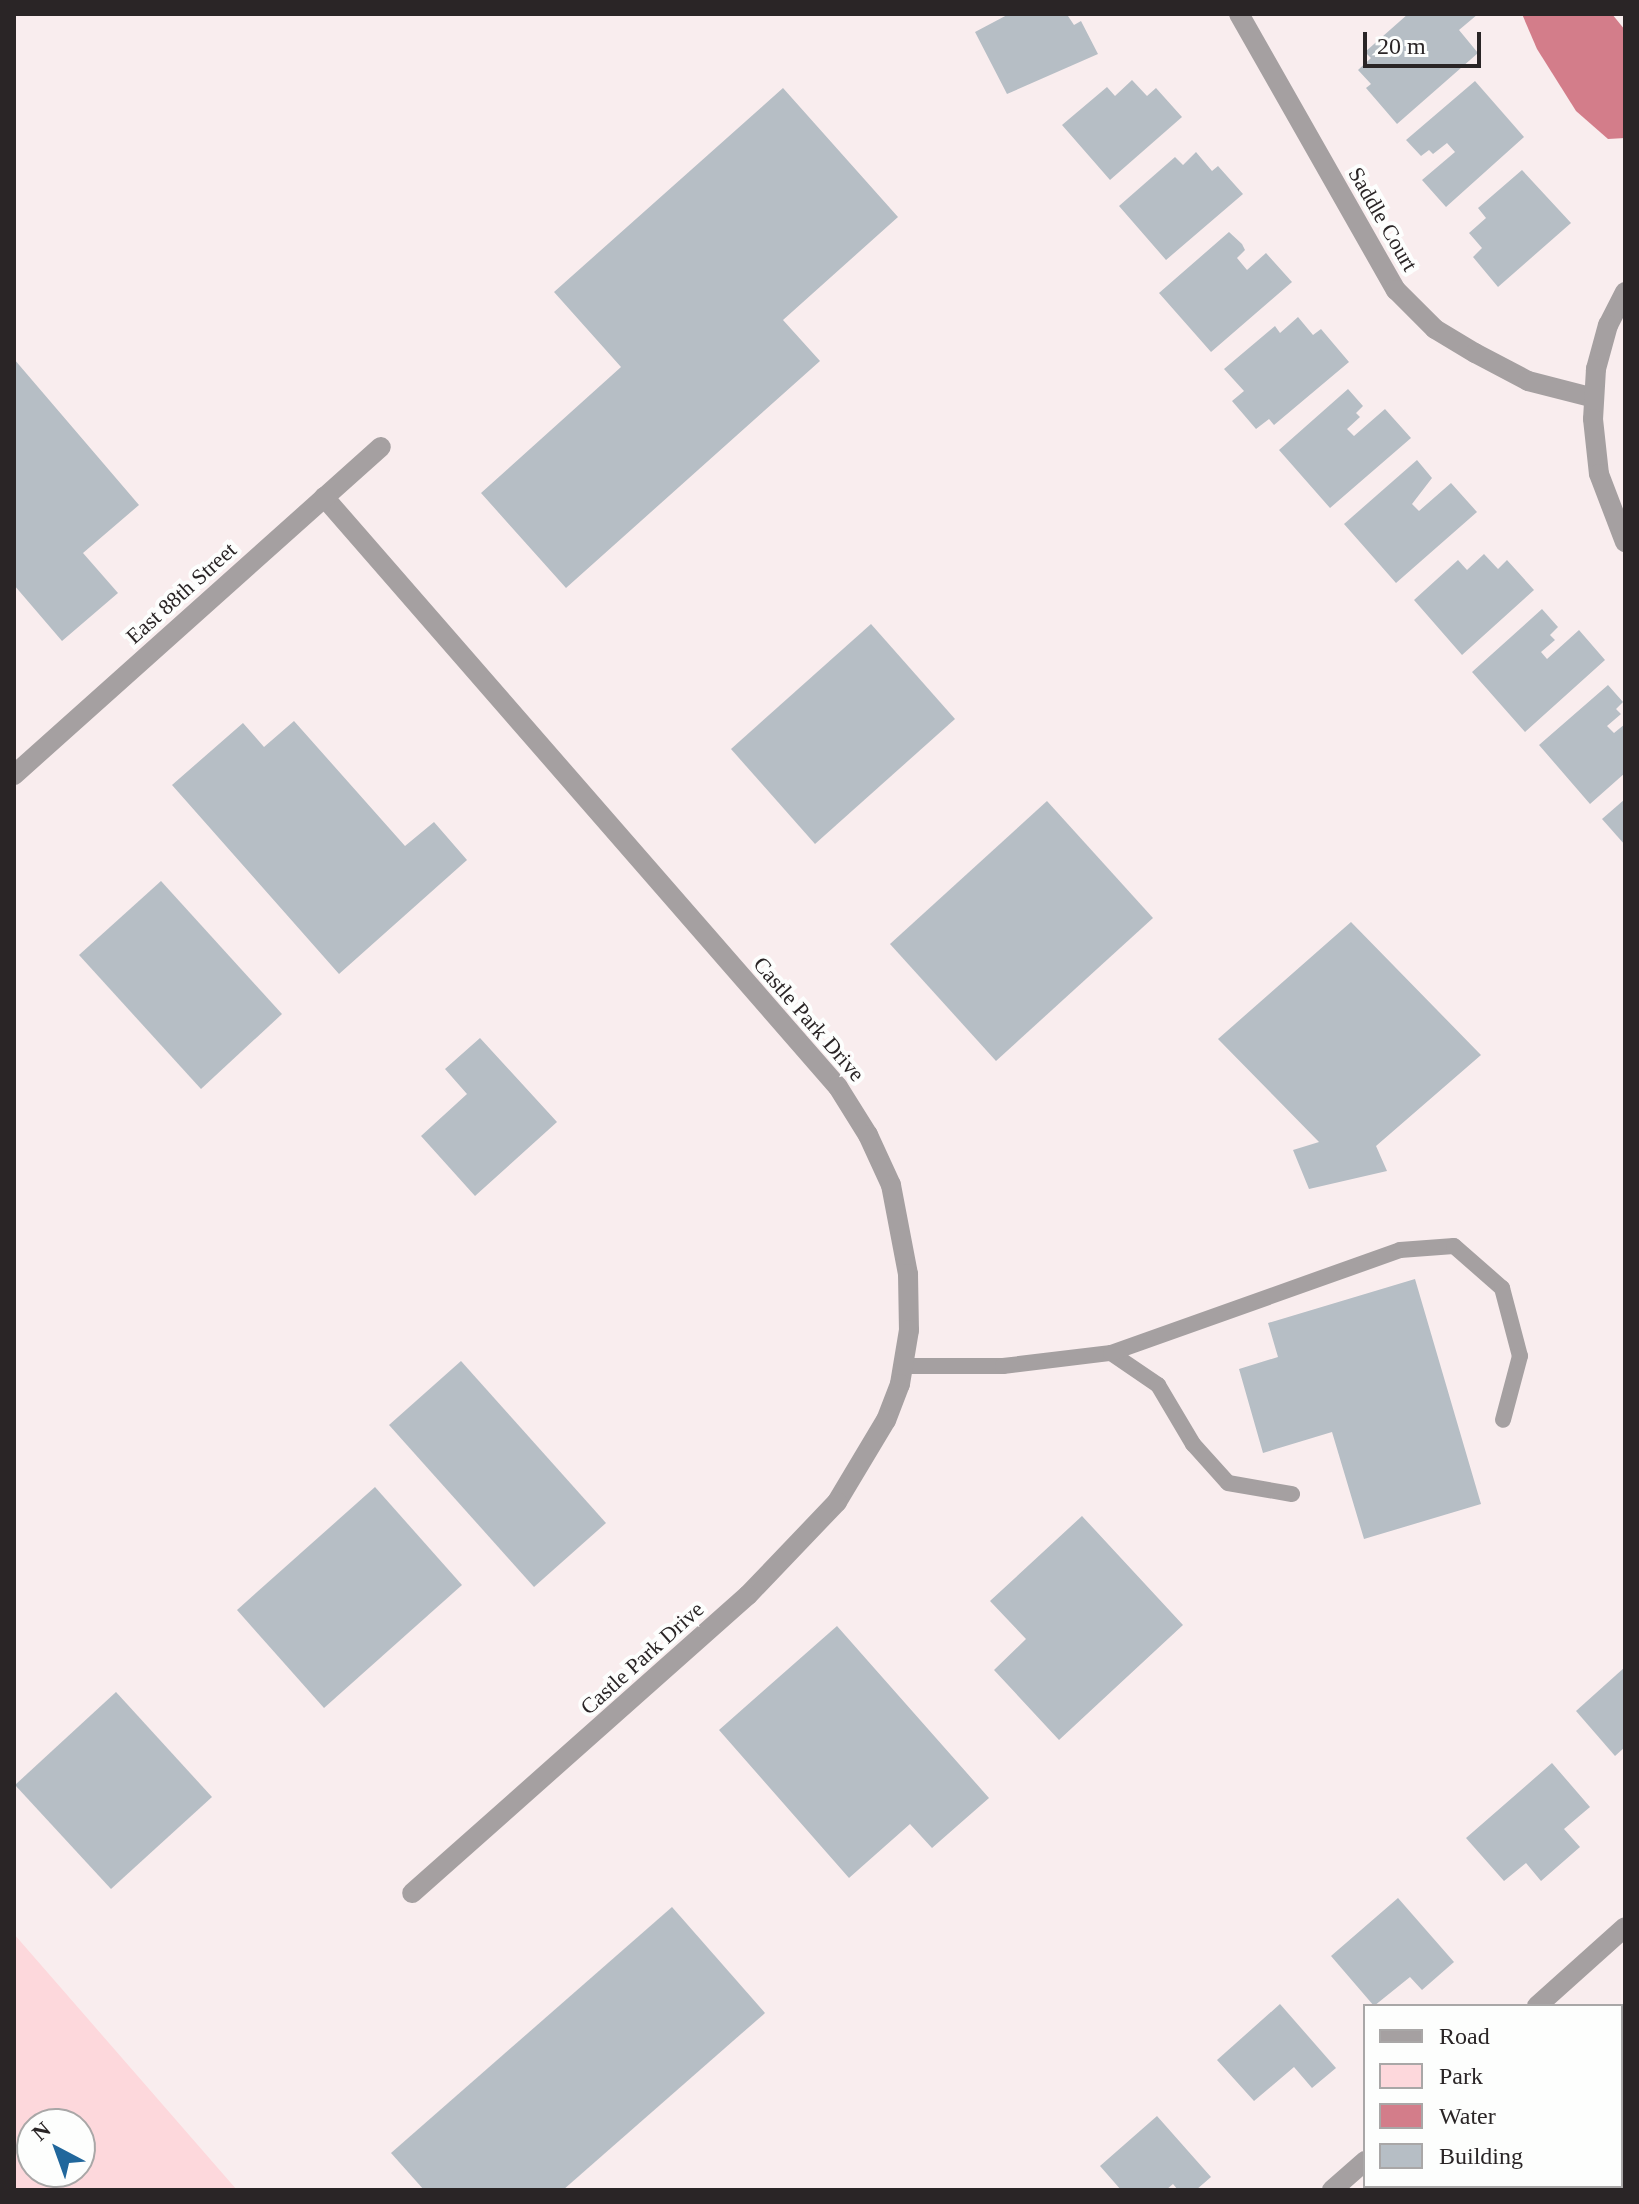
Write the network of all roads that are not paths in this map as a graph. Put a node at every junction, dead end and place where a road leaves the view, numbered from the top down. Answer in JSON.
{"nodes":[{"id":1,"x":1239,"y":14,"type":"edge"},
{"id":2,"x":1625,"y":292,"type":"edge"},
{"id":3,"x":1594,"y":398,"type":"junction"},
{"id":4,"x":381,"y":447,"type":"dead end"},
{"id":5,"x":324,"y":497,"type":"junction"},
{"id":6,"x":1625,"y":542,"type":"edge"},
{"id":7,"x":14,"y":775,"type":"edge"},
{"id":8,"x":1111,"y":1353,"type":"junction"},
{"id":9,"x":904,"y":1366,"type":"junction"},
{"id":10,"x":1503,"y":1420,"type":"dead end"},
{"id":11,"x":1292,"y":1494,"type":"dead end"},
{"id":12,"x":412,"y":1893,"type":"dead end"},
{"id":13,"x":1625,"y":1927,"type":"edge"},
{"id":14,"x":1539,"y":2004,"type":"edge"},
{"id":15,"x":1363,"y":2163,"type":"edge"},
{"id":16,"x":1332,"y":2190,"type":"edge"}],
"edges":[{"from":1,"to":3,"type":"street","name":"Saddle Court"},
{"from":2,"to":3,"type":"street"},
{"from":3,"to":6,"type":"street"},
{"from":4,"to":5,"type":"street","name":"East 88th Street"},
{"from":5,"to":7,"type":"street","name":"East 88th Street"},
{"from":5,"to":9,"type":"street","name":"Castle Park Drive"},
{"from":8,"to":9,"type":"lane"},
{"from":8,"to":10,"type":"lane"},
{"from":8,"to":11,"type":"lane"},
{"from":9,"to":12,"type":"street","name":"Castle Park Drive"},
{"from":13,"to":14,"type":"street"},
{"from":15,"to":16,"type":"street"}]}
